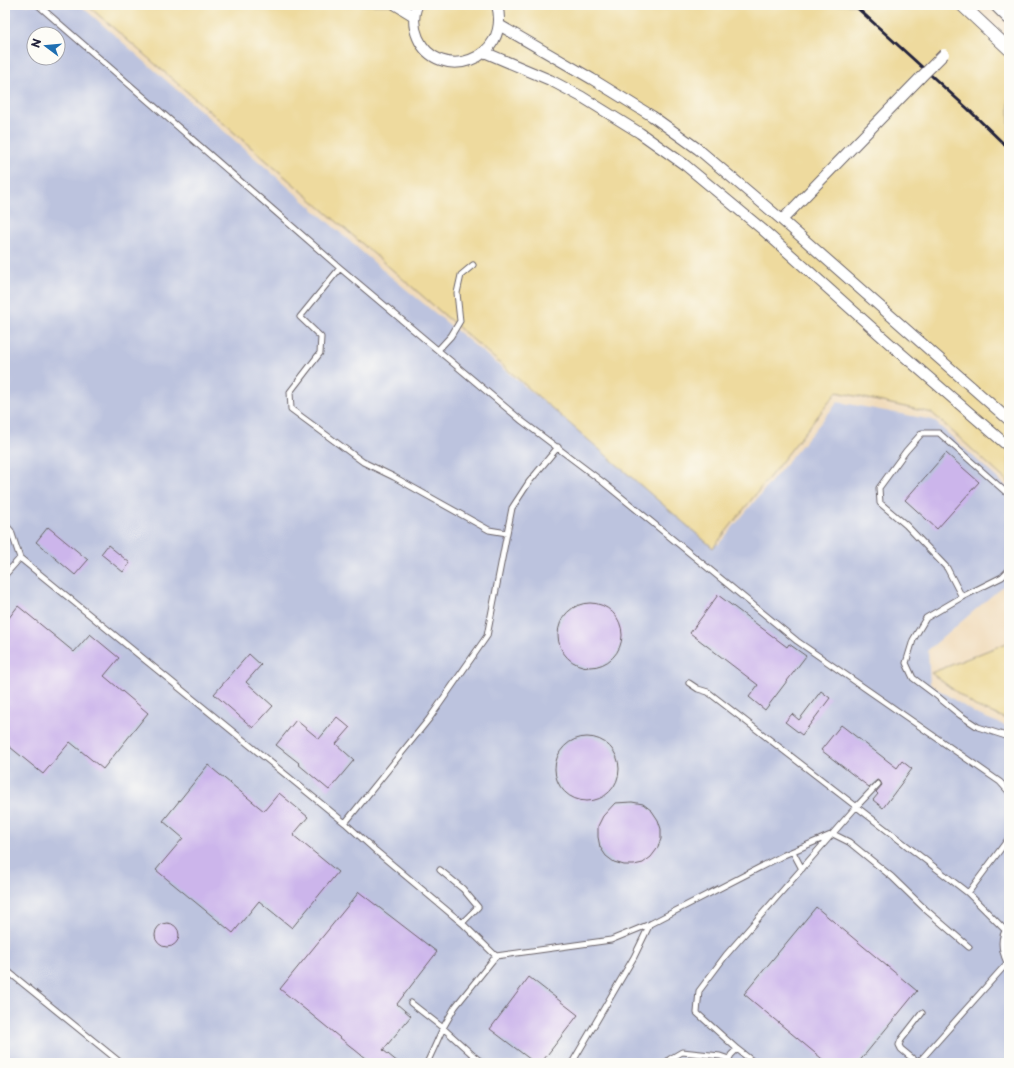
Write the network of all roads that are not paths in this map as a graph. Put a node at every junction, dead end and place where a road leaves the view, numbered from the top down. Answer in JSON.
{"nodes":[{"id":1,"x":38,"y":5,"type":"edge"},
{"id":2,"x":396,"y":5,"type":"edge"},
{"id":3,"x":417,"y":5,"type":"edge"},
{"id":4,"x":497,"y":5,"type":"edge"},
{"id":5,"x":962,"y":5,"type":"edge"},
{"id":6,"x":996,"y":5,"type":"edge"},
{"id":7,"x":414,"y":16,"type":"junction"},
{"id":8,"x":1009,"y":18,"type":"edge"},
{"id":9,"x":499,"y":25,"type":"junction"},
{"id":10,"x":1009,"y":49,"type":"edge"},
{"id":11,"x":484,"y":52,"type":"junction"},
{"id":12,"x":944,"y":54,"type":"dead end"},
{"id":13,"x":782,"y":220,"type":"junction"},
{"id":14,"x":473,"y":265,"type":"dead end"},
{"id":15,"x":340,"y":268,"type":"junction"},
{"id":16,"x":438,"y":350,"type":"junction"},
{"id":17,"x":1009,"y":420,"type":"edge"},
{"id":18,"x":558,"y":447,"type":"junction"},
{"id":19,"x":1009,"y":447,"type":"edge"},
{"id":20,"x":1009,"y":496,"type":"edge"},
{"id":21,"x":5,"y":524,"type":"edge"},
{"id":22,"x":507,"y":533,"type":"junction"},
{"id":23,"x":20,"y":558,"type":"junction"},
{"id":24,"x":1009,"y":570,"type":"edge"},
{"id":25,"x":5,"y":575,"type":"edge"},
{"id":26,"x":962,"y":597,"type":"junction"},
{"id":27,"x":689,"y":683,"type":"dead end"},
{"id":28,"x":1009,"y":738,"type":"edge"},
{"id":29,"x":878,"y":784,"type":"dead end"},
{"id":30,"x":1009,"y":792,"type":"edge"},
{"id":31,"x":856,"y":807,"type":"junction"},
{"id":32,"x":345,"y":823,"type":"junction"},
{"id":33,"x":832,"y":834,"type":"junction"},
{"id":34,"x":1009,"y":838,"type":"edge"},
{"id":35,"x":793,"y":852,"type":"junction"},
{"id":36,"x":802,"y":869,"type":"junction"},
{"id":37,"x":440,"y":870,"type":"dead end"},
{"id":38,"x":968,"y":893,"type":"junction"},
{"id":39,"x":462,"y":924,"type":"junction"},
{"id":40,"x":650,"y":924,"type":"junction"},
{"id":41,"x":1008,"y":930,"type":"edge"},
{"id":42,"x":968,"y":947,"type":"dead end"},
{"id":43,"x":496,"y":956,"type":"junction"},
{"id":44,"x":1009,"y":961,"type":"edge"},
{"id":45,"x":5,"y":969,"type":"edge"},
{"id":46,"x":411,"y":1003,"type":"dead end"},
{"id":47,"x":922,"y":1013,"type":"dead end"},
{"id":48,"x":443,"y":1028,"type":"junction"},
{"id":49,"x":737,"y":1049,"type":"junction"},
{"id":50,"x":728,"y":1061,"type":"edge"},
{"id":51,"x":121,"y":1063,"type":"edge"},
{"id":52,"x":427,"y":1063,"type":"edge"},
{"id":53,"x":483,"y":1063,"type":"edge"},
{"id":54,"x":572,"y":1063,"type":"edge"},
{"id":55,"x":666,"y":1063,"type":"edge"},
{"id":56,"x":755,"y":1063,"type":"edge"},
{"id":57,"x":918,"y":1063,"type":"edge"}],
"edges":[{"from":1,"to":15,"type":"lane"},
{"from":2,"to":7,"type":"street"},
{"from":3,"to":7,"type":"street"},
{"from":4,"to":9,"type":"street"},
{"from":5,"to":10,"type":"street"},
{"from":6,"to":8,"type":"street"},
{"from":7,"to":11,"type":"street"},
{"from":9,"to":11,"type":"street"},
{"from":9,"to":13,"type":"street"},
{"from":11,"to":19,"type":"street"},
{"from":12,"to":13,"type":"street","bridge":true},
{"from":13,"to":17,"type":"street"},
{"from":14,"to":16,"type":"lane"},
{"from":15,"to":16,"type":"lane"},
{"from":15,"to":22,"type":"lane"},
{"from":16,"to":18,"type":"lane"},
{"from":18,"to":22,"type":"lane"},
{"from":18,"to":30,"type":"lane"},
{"from":20,"to":26,"type":"lane"},
{"from":21,"to":23,"type":"lane"},
{"from":22,"to":32,"type":"lane"},
{"from":23,"to":25,"type":"lane"},
{"from":23,"to":32,"type":"lane"},
{"from":24,"to":26,"type":"lane"},
{"from":26,"to":28,"type":"lane"},
{"from":27,"to":31,"type":"lane"},
{"from":29,"to":31,"type":"lane"},
{"from":31,"to":33,"type":"lane"},
{"from":31,"to":38,"type":"lane"},
{"from":32,"to":39,"type":"lane"},
{"from":33,"to":35,"type":"lane"},
{"from":33,"to":36,"type":"lane"},
{"from":33,"to":42,"type":"lane"},
{"from":34,"to":38,"type":"lane"},
{"from":35,"to":36,"type":"lane"},
{"from":35,"to":40,"type":"lane"},
{"from":36,"to":49,"type":"lane"},
{"from":37,"to":39,"type":"lane"},
{"from":38,"to":41,"type":"lane"},
{"from":39,"to":43,"type":"lane"},
{"from":40,"to":43,"type":"lane"},
{"from":40,"to":54,"type":"lane"},
{"from":41,"to":44,"type":"street"},
{"from":43,"to":48,"type":"lane"},
{"from":44,"to":57,"type":"lane"},
{"from":45,"to":51,"type":"lane"},
{"from":46,"to":48,"type":"lane"},
{"from":47,"to":57,"type":"lane"},
{"from":48,"to":52,"type":"lane"},
{"from":48,"to":53,"type":"lane"},
{"from":49,"to":50,"type":"lane"},
{"from":49,"to":56,"type":"lane"},
{"from":50,"to":55,"type":"lane"}]}
